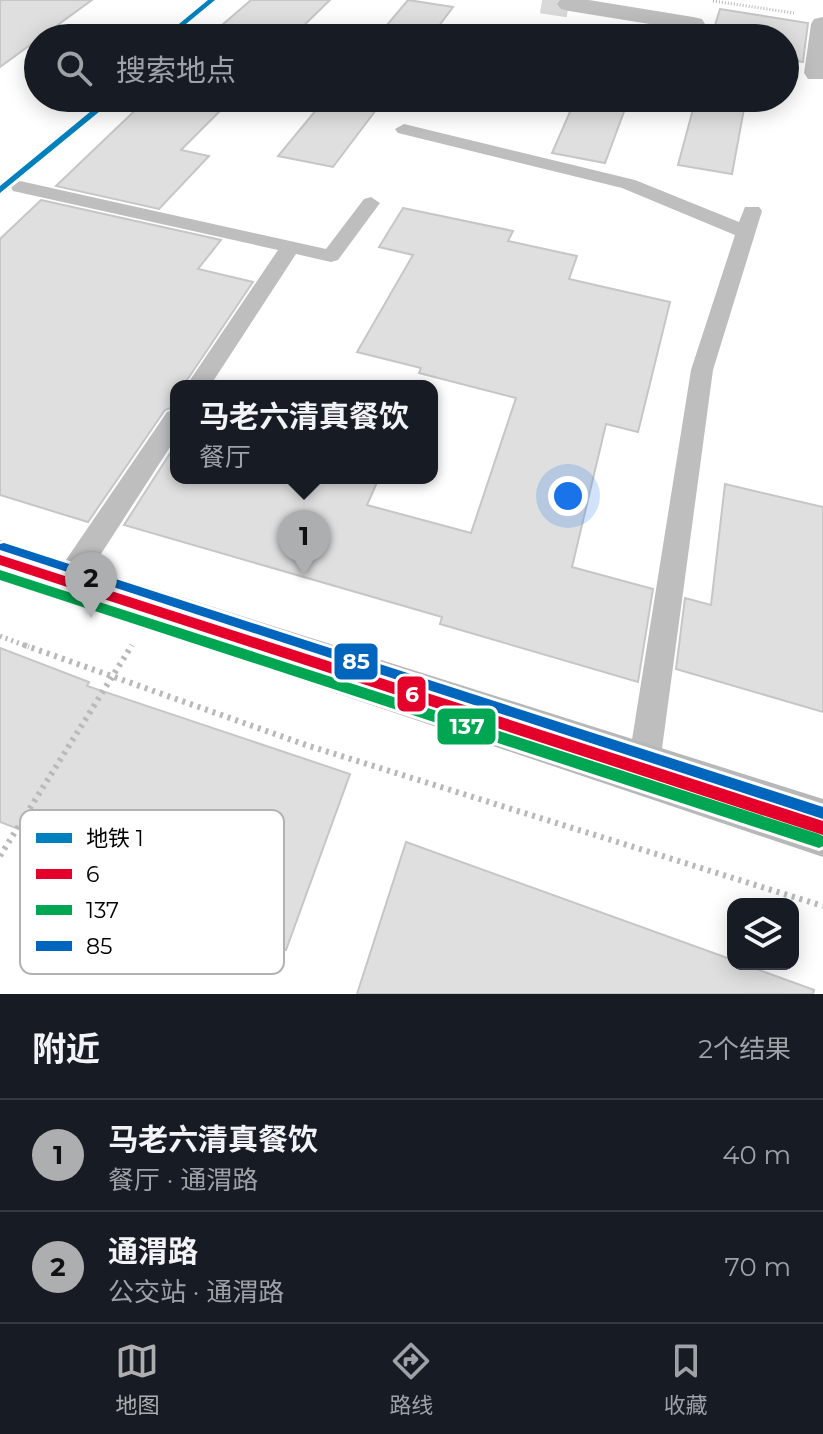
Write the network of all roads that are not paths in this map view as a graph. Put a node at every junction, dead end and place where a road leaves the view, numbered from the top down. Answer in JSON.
{"nodes":[{"id":1,"x":569,"y":4,"type":"dead end"},
{"id":2,"x":693,"y":24,"type":"dead end"},
{"id":3,"x":823,"y":24,"type":"edge"},
{"id":4,"x":817,"y":73,"type":"dead end"},
{"id":5,"x":404,"y":129,"type":"dead end"},
{"id":6,"x":20,"y":187,"type":"dead end"},
{"id":7,"x":371,"y":203,"type":"dead end"},
{"id":8,"x":290,"y":248,"type":"junction"},
{"id":9,"x":202,"y":380,"type":"edge"},
{"id":10,"x":170,"y":427,"type":"edge"},
{"id":11,"x":0,"y":560,"type":"edge"},
{"id":12,"x":67,"y":582,"type":"junction"},
{"id":13,"x":643,"y":771,"type":"junction"},
{"id":14,"x":823,"y":828,"type":"edge"}],
"edges":[{"from":1,"to":2,"type":"street"},
{"from":3,"to":4,"type":"street"},
{"from":5,"to":13,"type":"lane"},
{"from":6,"to":8,"type":"lane"},
{"from":7,"to":8,"type":"lane"},
{"from":8,"to":9,"type":"lane"},
{"from":10,"to":12,"type":"lane"},
{"from":11,"to":12,"type":"street"},
{"from":12,"to":13,"type":"street"},
{"from":13,"to":14,"type":"street"}]}
